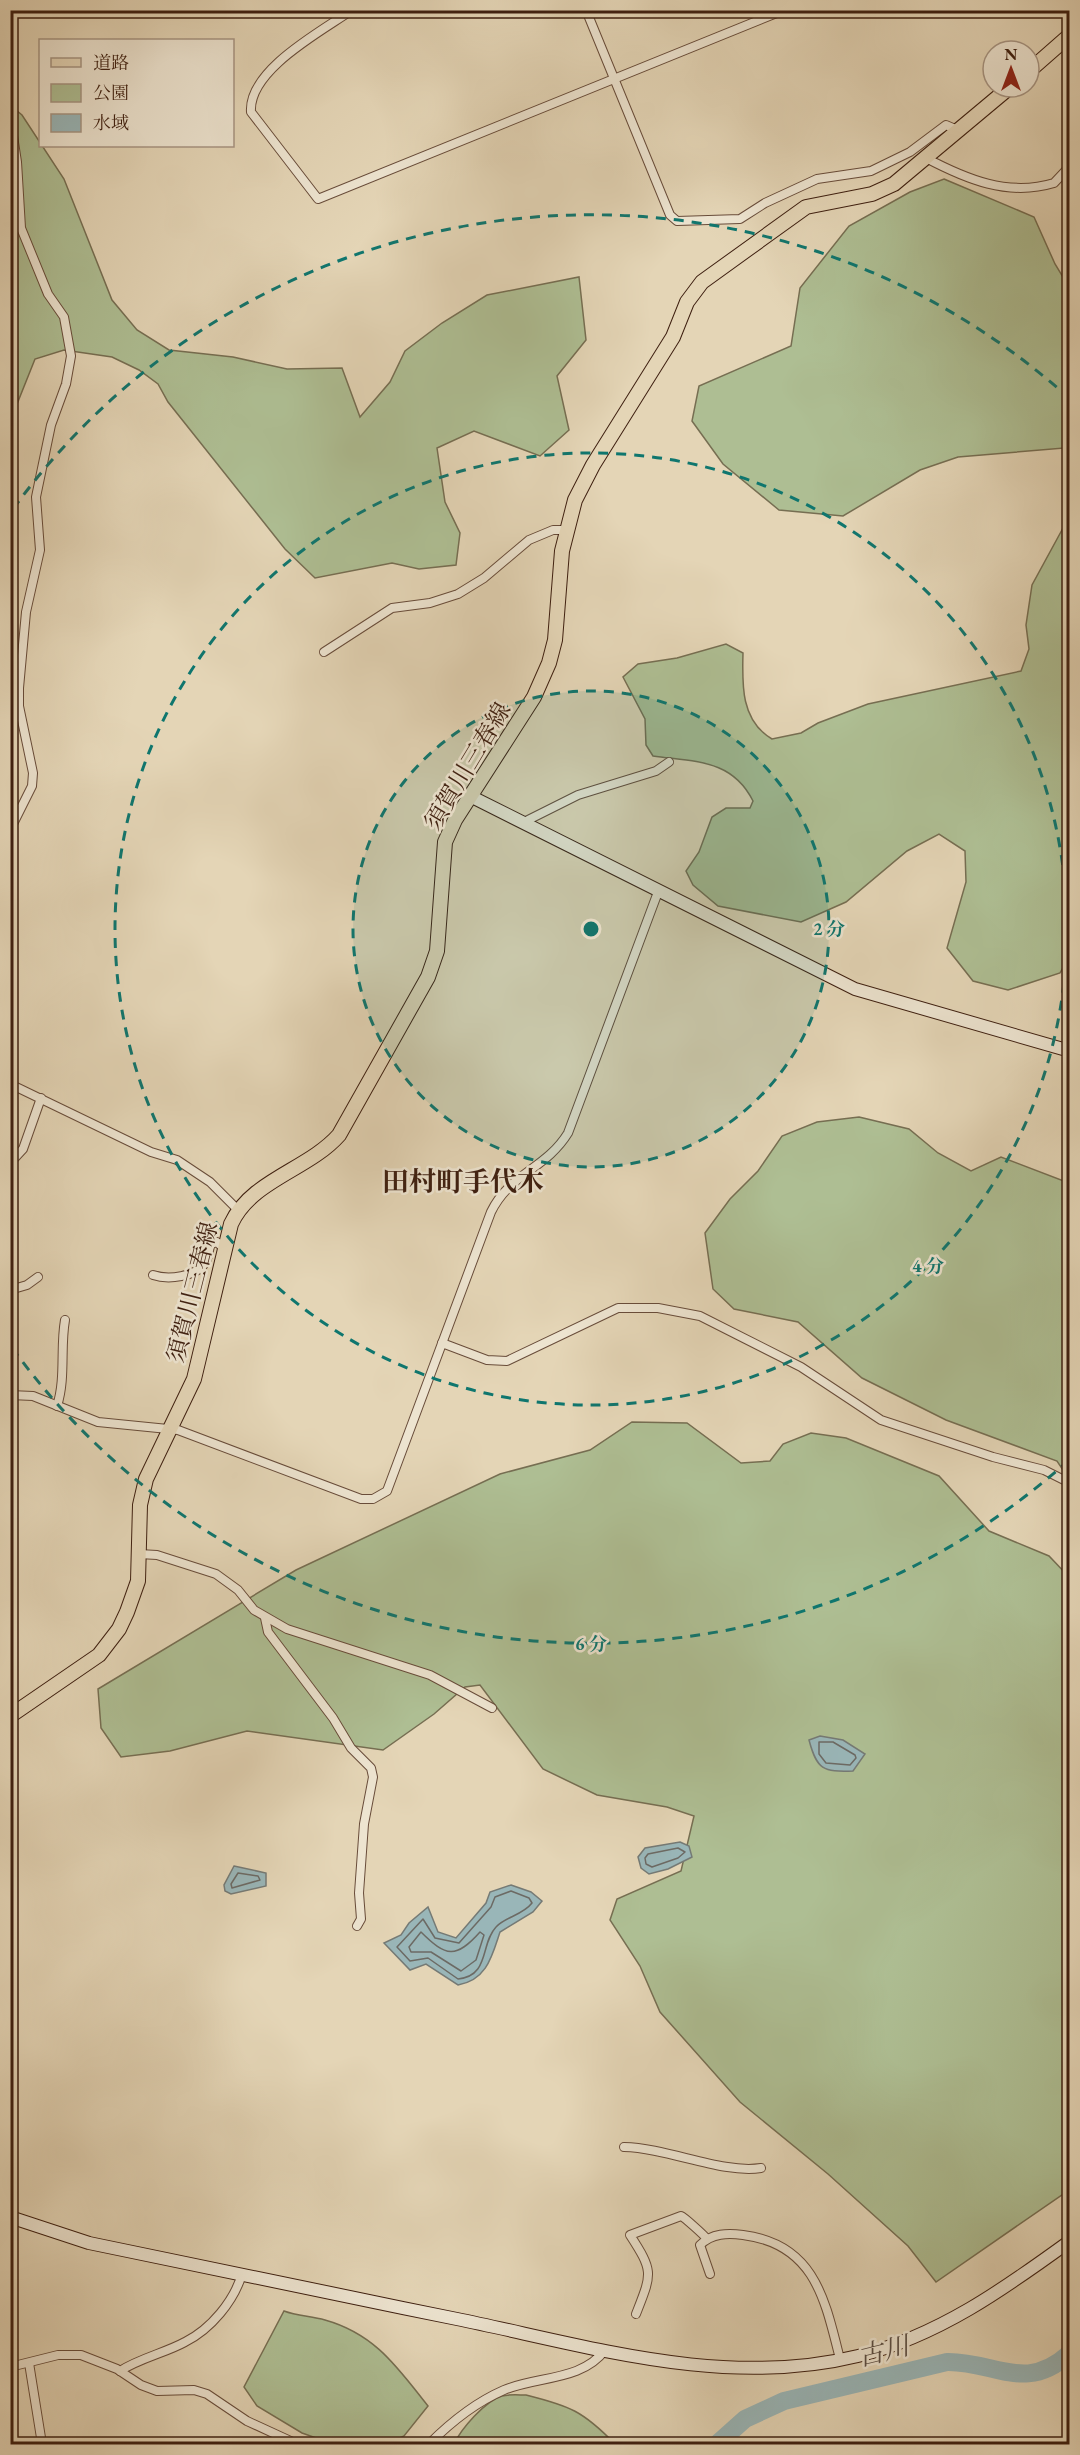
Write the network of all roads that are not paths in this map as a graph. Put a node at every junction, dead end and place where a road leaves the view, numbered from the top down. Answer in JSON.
{"nodes":[{"id":1,"x":352,"y":10,"type":"edge"},
{"id":2,"x":586,"y":10,"type":"edge"},
{"id":3,"x":784,"y":10,"type":"edge"},
{"id":4,"x":1070,"y":36,"type":"edge"},
{"id":5,"x":1041,"y":61,"type":"edge"},
{"id":6,"x":613,"y":80,"type":"junction"},
{"id":7,"x":996,"y":99,"type":"edge"},
{"id":8,"x":10,"y":116,"type":"edge"},
{"id":9,"x":960,"y":131,"type":"junction"},
{"id":10,"x":926,"y":158,"type":"junction"},
{"id":11,"x":1070,"y":166,"type":"edge"},
{"id":12,"x":566,"y":530,"type":"junction"},
{"id":13,"x":324,"y":652,"type":"dead end"},
{"id":14,"x":669,"y":762,"type":"dead end"},
{"id":15,"x":470,"y":796,"type":"junction"},
{"id":16,"x":524,"y":822,"type":"junction"},
{"id":17,"x":10,"y":830,"type":"edge"},
{"id":18,"x":658,"y":892,"type":"junction"},
{"id":19,"x":1070,"y":1051,"type":"edge"},
{"id":20,"x":10,"y":1084,"type":"edge"},
{"id":21,"x":41,"y":1098,"type":"junction"},
{"id":22,"x":10,"y":1163,"type":"edge"},
{"id":23,"x":238,"y":1210,"type":"junction"},
{"id":24,"x":224,"y":1248,"type":"junction"},
{"id":25,"x":153,"y":1275,"type":"dead end"},
{"id":26,"x":38,"y":1277,"type":"dead end"},
{"id":27,"x":10,"y":1290,"type":"edge"},
{"id":28,"x":65,"y":1320,"type":"dead end"},
{"id":29,"x":442,"y":1343,"type":"junction"},
{"id":30,"x":10,"y":1395,"type":"edge"},
{"id":31,"x":57,"y":1406,"type":"junction"},
{"id":32,"x":169,"y":1430,"type":"junction"},
{"id":33,"x":1070,"y":1483,"type":"edge"},
{"id":34,"x":139,"y":1554,"type":"junction"},
{"id":35,"x":265,"y":1618,"type":"junction"},
{"id":36,"x":492,"y":1708,"type":"dead end"},
{"id":37,"x":10,"y":1716,"type":"edge"},
{"id":38,"x":357,"y":1926,"type":"dead end"},
{"id":39,"x":624,"y":2147,"type":"dead end"},
{"id":40,"x":760,"y":2168,"type":"dead end"},
{"id":41,"x":10,"y":2217,"type":"edge"},
{"id":42,"x":707,"y":2239,"type":"junction"},
{"id":43,"x":1070,"y":2241,"type":"edge"},
{"id":44,"x":242,"y":2274,"type":"junction"},
{"id":45,"x":710,"y":2274,"type":"dead end"},
{"id":46,"x":636,"y":2314,"type":"dead end"},
{"id":47,"x":605,"y":2350,"type":"junction"},
{"id":48,"x":840,"y":2359,"type":"junction"},
{"id":49,"x":29,"y":2363,"type":"junction"},
{"id":50,"x":10,"y":2367,"type":"edge"},
{"id":51,"x":120,"y":2371,"type":"junction"},
{"id":52,"x":42,"y":2445,"type":"edge"},
{"id":53,"x":297,"y":2445,"type":"edge"},
{"id":54,"x":429,"y":2445,"type":"edge"}],
"edges":[{"from":1,"to":6,"type":"street"},
{"from":2,"to":6,"type":"street"},
{"from":3,"to":6,"type":"street"},
{"from":4,"to":5,"type":"main road"},
{"from":6,"to":9,"type":"street"},
{"from":7,"to":9,"type":"main road","name":"須賀川三春線"},
{"from":8,"to":17,"type":"street"},
{"from":9,"to":10,"type":"main road","name":"須賀川三春線"},
{"from":10,"to":11,"type":"street"},
{"from":10,"to":12,"type":"main road","name":"須賀川三春線"},
{"from":12,"to":13,"type":"street"},
{"from":12,"to":15,"type":"main road","name":"須賀川三春線"},
{"from":14,"to":16,"type":"street"},
{"from":15,"to":16,"type":"street"},
{"from":15,"to":23,"type":"main road","name":"須賀川三春線"},
{"from":16,"to":18,"type":"street"},
{"from":18,"to":19,"type":"street"},
{"from":18,"to":29,"type":"street"},
{"from":20,"to":21,"type":"street"},
{"from":21,"to":22,"type":"street"},
{"from":21,"to":23,"type":"street"},
{"from":23,"to":24,"type":"main road","name":"須賀川三春線"},
{"from":24,"to":25,"type":"street"},
{"from":24,"to":32,"type":"main road","name":"須賀川三春線"},
{"from":26,"to":27,"type":"street"},
{"from":28,"to":31,"type":"street"},
{"from":29,"to":32,"type":"street"},
{"from":29,"to":33,"type":"street"},
{"from":30,"to":31,"type":"street"},
{"from":31,"to":32,"type":"street"},
{"from":32,"to":34,"type":"main road","name":"須賀川三春線"},
{"from":34,"to":35,"type":"street"},
{"from":34,"to":37,"type":"main road","name":"須賀川三春線"},
{"from":35,"to":36,"type":"street"},
{"from":35,"to":38,"type":"street"},
{"from":39,"to":40,"type":"street"},
{"from":41,"to":44,"type":"street"},
{"from":42,"to":45,"type":"street"},
{"from":42,"to":46,"type":"street"},
{"from":42,"to":48,"type":"street"},
{"from":43,"to":48,"type":"street"},
{"from":44,"to":47,"type":"street"},
{"from":44,"to":51,"type":"street"},
{"from":47,"to":48,"type":"street"},
{"from":47,"to":54,"type":"street"},
{"from":49,"to":50,"type":"street"},
{"from":49,"to":51,"type":"street"},
{"from":49,"to":52,"type":"street"},
{"from":51,"to":53,"type":"street"}]}
